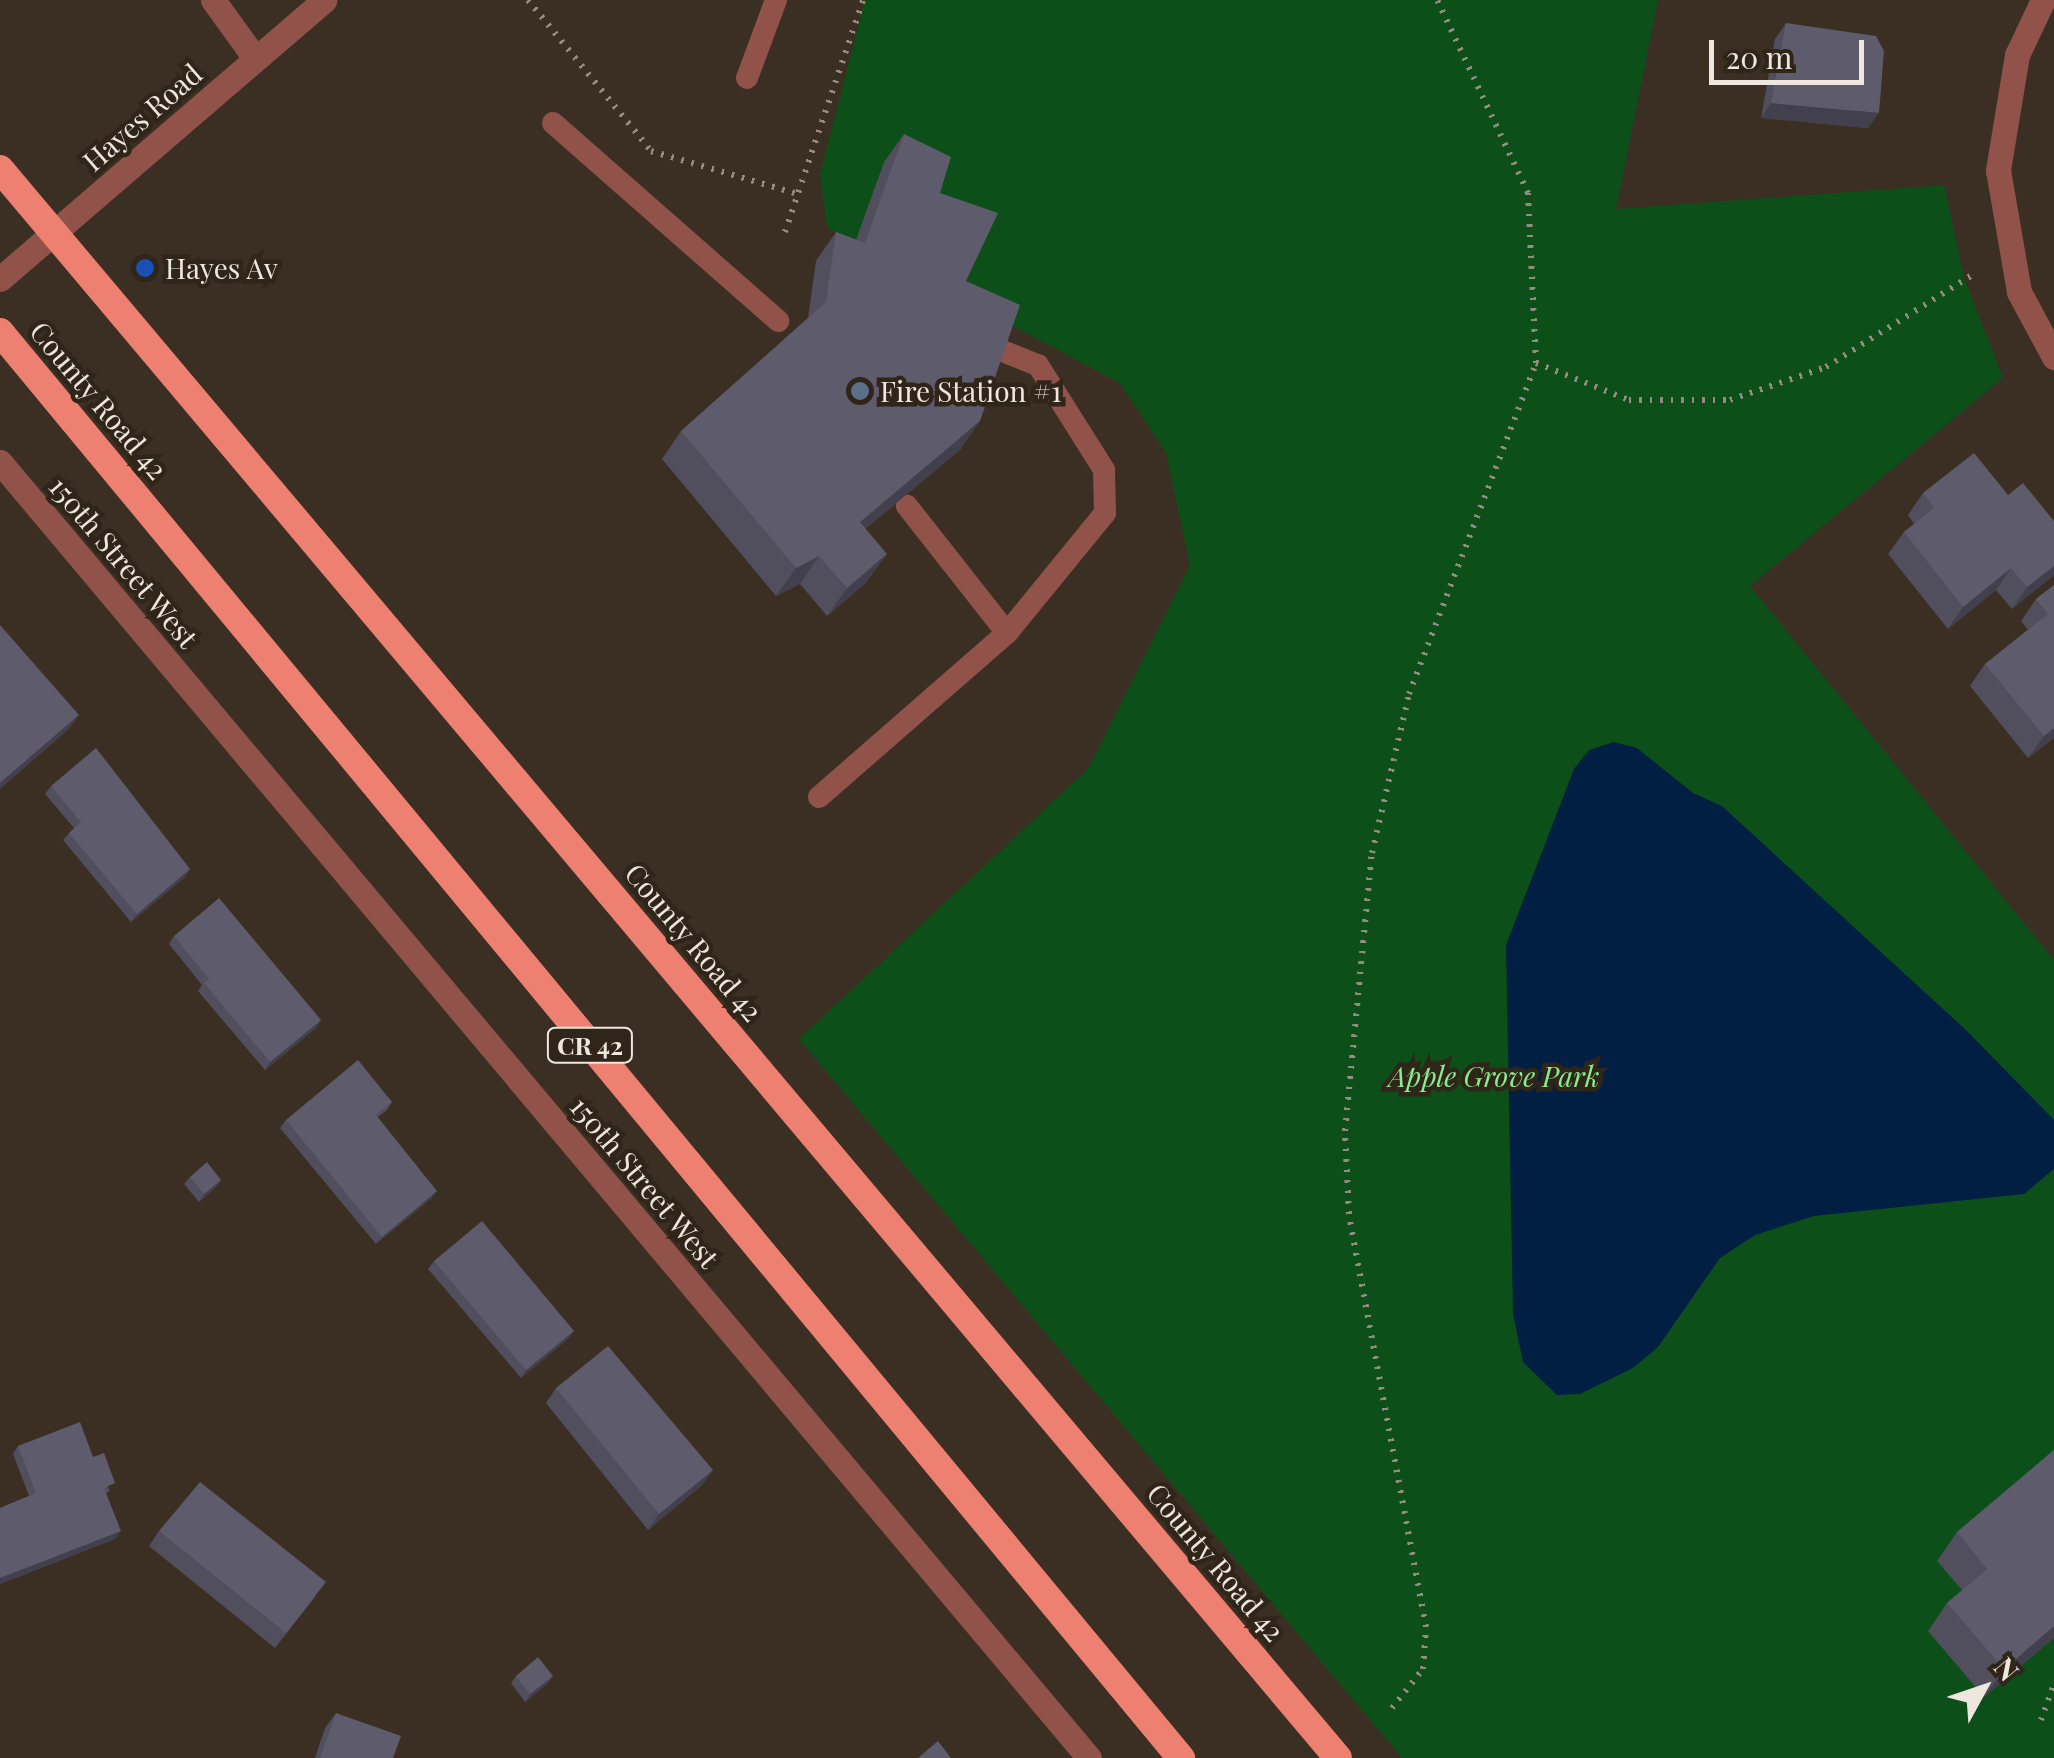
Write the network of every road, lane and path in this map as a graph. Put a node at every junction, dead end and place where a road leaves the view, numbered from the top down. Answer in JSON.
{"nodes":[{"id":1,"x":213,"y":0,"type":"edge"},
{"id":2,"x":324,"y":0,"type":"edge"},
{"id":3,"x":528,"y":0,"type":"edge"},
{"id":4,"x":776,"y":0,"type":"edge"},
{"id":5,"x":864,"y":0,"type":"edge"},
{"id":6,"x":1437,"y":0,"type":"edge"},
{"id":7,"x":2043,"y":0,"type":"edge"},
{"id":8,"x":255,"y":58,"type":"junction"},
{"id":9,"x":747,"y":78,"type":"dead end"},
{"id":10,"x":554,"y":123,"type":"dead end"},
{"id":11,"x":0,"y":169,"type":"edge"},
{"id":12,"x":798,"y":194,"type":"junction"},
{"id":13,"x":786,"y":232,"type":"dead end"},
{"id":14,"x":55,"y":233,"type":"junction"},
{"id":15,"x":2012,"y":250,"type":"junction"},
{"id":16,"x":0,"y":279,"type":"edge"},
{"id":17,"x":778,"y":321,"type":"dead end"},
{"id":18,"x":0,"y":332,"type":"edge"},
{"id":19,"x":1005,"y":352,"type":"edge"},
{"id":20,"x":2054,"y":356,"type":"edge"},
{"id":21,"x":1536,"y":363,"type":"junction"},
{"id":22,"x":0,"y":462,"type":"edge"},
{"id":23,"x":907,"y":506,"type":"edge"},
{"id":24,"x":1007,"y":632,"type":"junction"},
{"id":25,"x":819,"y":797,"type":"dead end"},
{"id":26,"x":2054,"y":1685,"type":"edge"},
{"id":27,"x":1392,"y":1708,"type":"dead end"},
{"id":28,"x":2041,"y":1720,"type":"dead end"},
{"id":29,"x":1089,"y":1758,"type":"edge"},
{"id":30,"x":1181,"y":1758,"type":"edge"},
{"id":31,"x":1338,"y":1758,"type":"edge"}],
"edges":[{"from":1,"to":8,"type":"street"},
{"from":2,"to":8,"type":"street","name":"Hayes Road"},
{"from":3,"to":12,"type":"path"},
{"from":4,"to":9,"type":"lane"},
{"from":5,"to":12,"type":"path"},
{"from":6,"to":21,"type":"path"},
{"from":7,"to":15,"type":"street"},
{"from":8,"to":14,"type":"street","name":"Hayes Road"},
{"from":10,"to":17,"type":"lane"},
{"from":11,"to":14,"type":"highway","name":"County Road 42"},
{"from":12,"to":13,"type":"path"},
{"from":14,"to":16,"type":"street","name":"Hayes Road"},
{"from":14,"to":31,"type":"highway","name":"County Road 42"},
{"from":15,"to":20,"type":"street"},
{"from":15,"to":21,"type":"path"},
{"from":18,"to":30,"type":"highway","name":"County Road 42","number":"CR 42"},
{"from":19,"to":24,"type":"lane"},
{"from":21,"to":27,"type":"path"},
{"from":22,"to":29,"type":"street","name":"150th Street West"},
{"from":23,"to":24,"type":"lane"},
{"from":24,"to":25,"type":"lane"},
{"from":26,"to":28,"type":"path"}]}
